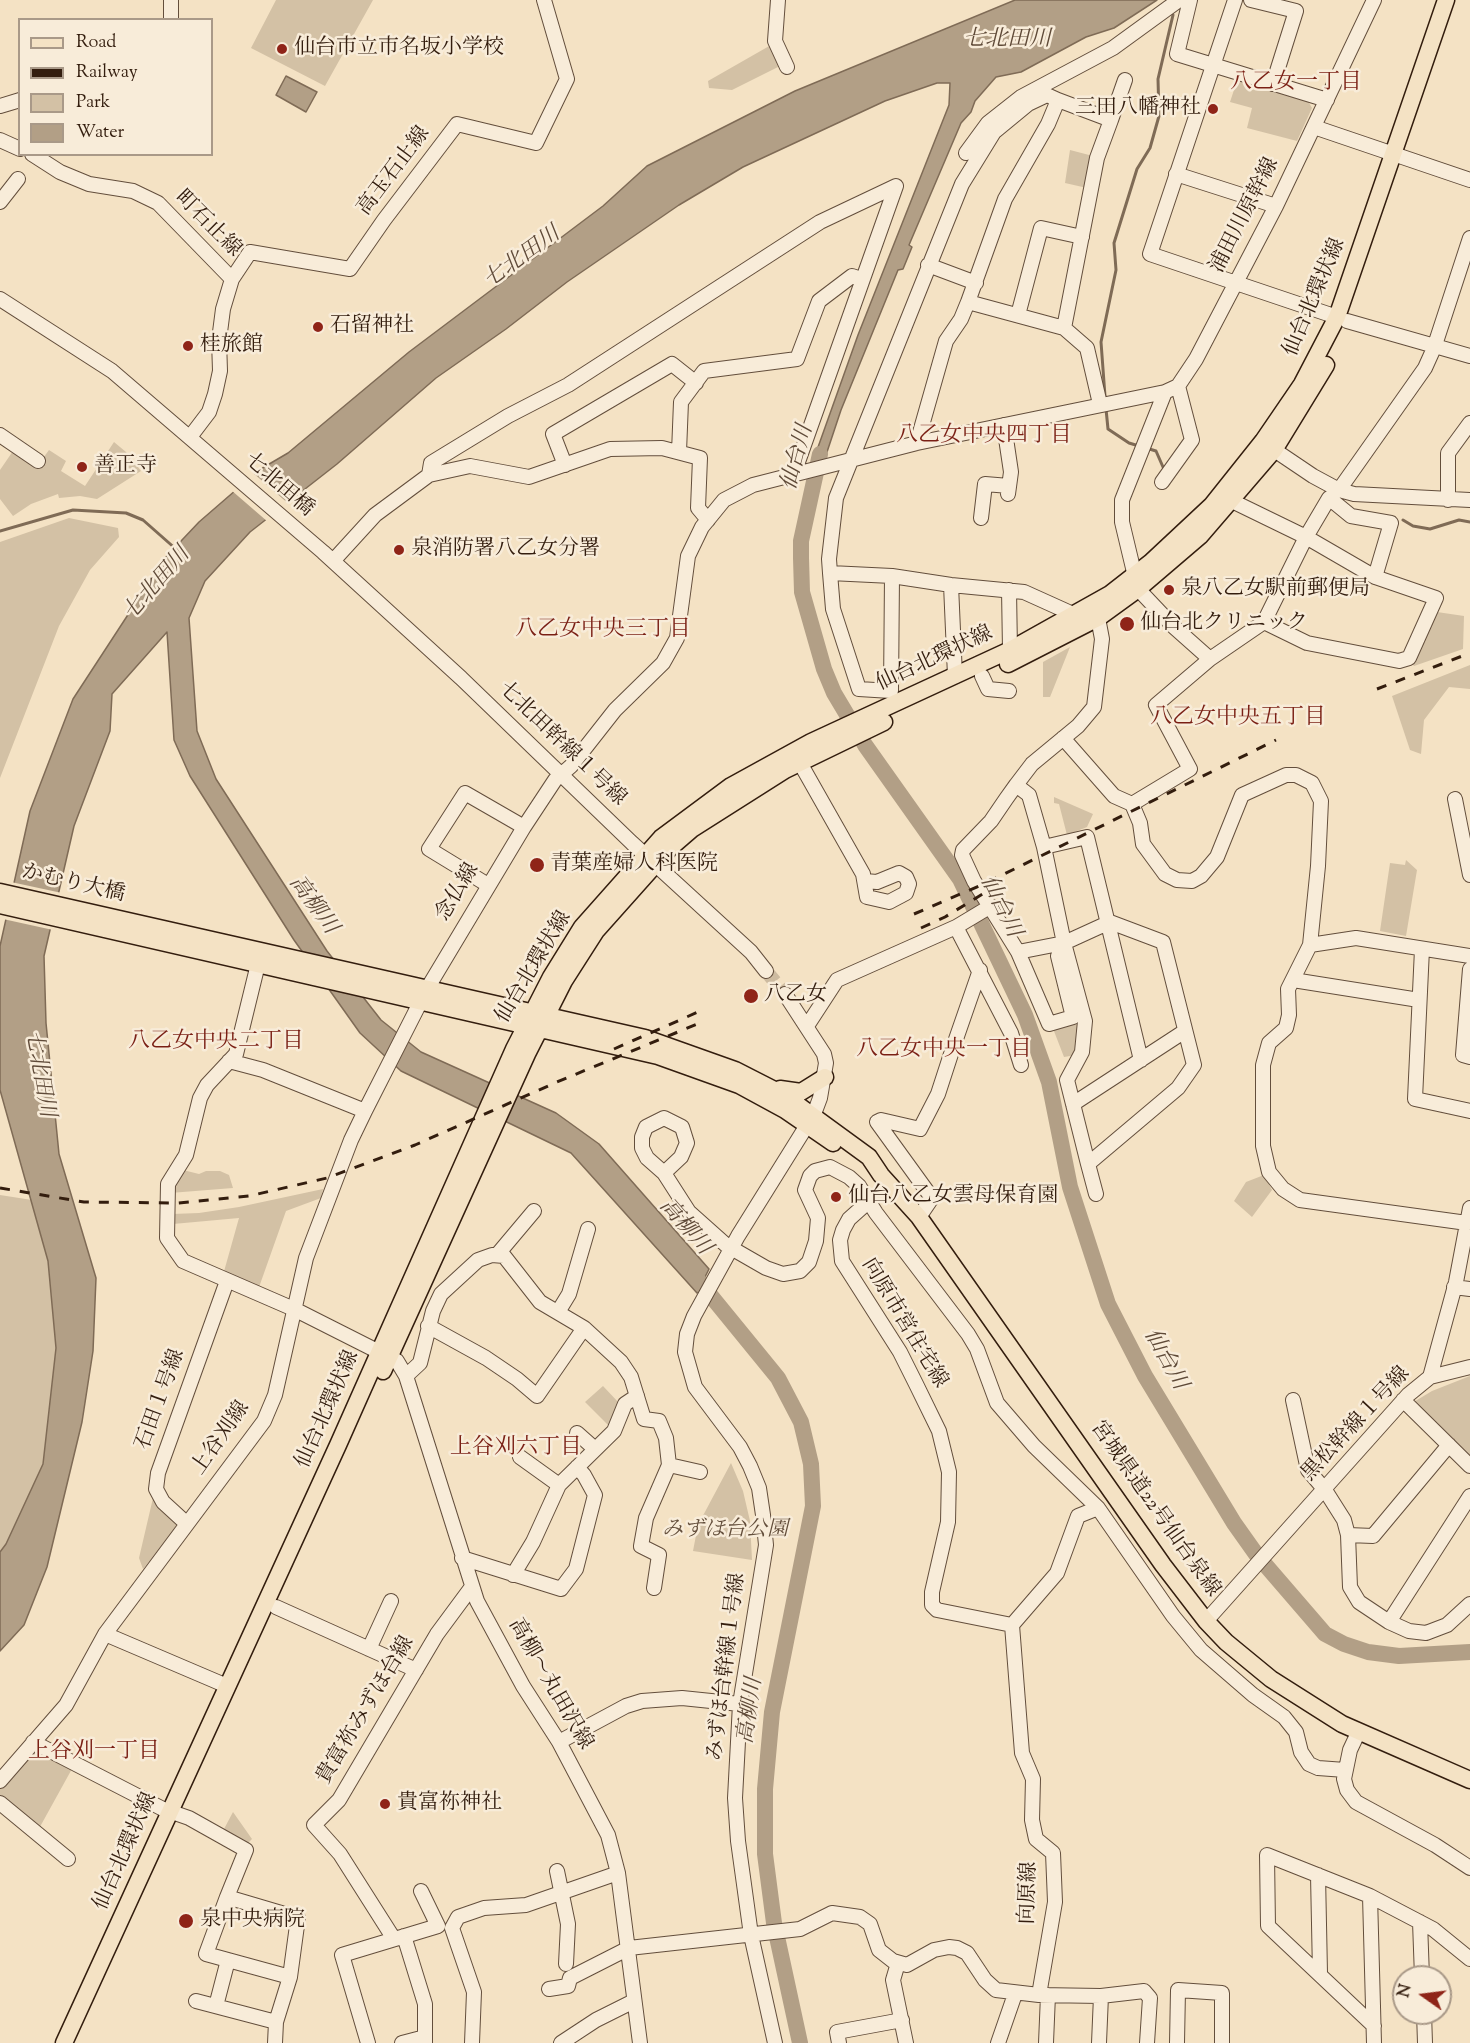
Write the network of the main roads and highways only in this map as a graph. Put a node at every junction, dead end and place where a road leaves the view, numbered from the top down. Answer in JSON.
{"nodes":[{"id":1,"x":1446,"y":0,"type":"edge"},
{"id":2,"x":1456,"y":0,"type":"edge"},
{"id":3,"x":1398,"y":156,"type":"junction"},
{"id":4,"x":1268,"y":445,"type":"junction"},
{"id":5,"x":1136,"y":583,"type":"junction"},
{"id":6,"x":868,"y":723,"type":"junction"},
{"id":7,"x":0,"y":892,"type":"edge"},
{"id":8,"x":0,"y":905,"type":"edge"},
{"id":9,"x":135,"y":928,"type":"junction"},
{"id":10,"x":424,"y":995,"type":"junction"},
{"id":11,"x":536,"y":1020,"type":"junction"},
{"id":12,"x":825,"y":1077,"type":"road end"},
{"id":13,"x":771,"y":1087,"type":"junction"},
{"id":14,"x":810,"y":1119,"type":"junction"},
{"id":15,"x":385,"y":1354,"type":"junction"},
{"id":16,"x":1470,"y":1780,"type":"edge"},
{"id":17,"x":175,"y":1813,"type":"junction"},
{"id":18,"x":64,"y":2043,"type":"edge"},
{"id":19,"x":76,"y":2043,"type":"edge"}],
"edges":[{"from":1,"to":3,"type":"main road","name":"仙台北環状線"},
{"from":2,"to":3,"type":"main road","name":"仙台北環状線"},
{"from":3,"to":4,"type":"main road","name":"仙台北環状線"},
{"from":4,"to":5,"type":"main road","name":"仙台北環状線"},
{"from":4,"to":5,"type":"main road","name":"仙台北環状線"},
{"from":5,"to":6,"type":"main road","name":"仙台北環状線"},
{"from":5,"to":6,"type":"main road","name":"仙台北環状線"},
{"from":6,"to":11,"type":"main road","name":"仙台北環状線"},
{"from":7,"to":9,"type":"main road","name":"かむり大橋"},
{"from":8,"to":9,"type":"main road","name":"かむり大橋"},
{"from":9,"to":10,"type":"main road"},
{"from":9,"to":10,"type":"main road"},
{"from":10,"to":11,"type":"main road"},
{"from":11,"to":13,"type":"main road"},
{"from":11,"to":14,"type":"main road"},
{"from":11,"to":15,"type":"main road","name":"仙台北環状線"},
{"from":12,"to":13,"type":"main road"},
{"from":13,"to":14,"type":"main road"},
{"from":14,"to":16,"type":"main road","name":"宮城県道22号仙台泉線"},
{"from":15,"to":17,"type":"main road","name":"仙台北環状線"},
{"from":15,"to":17,"type":"main road","name":"仙台北環状線"},
{"from":17,"to":18,"type":"main road","name":"仙台北環状線"},
{"from":17,"to":19,"type":"main road","name":"仙台北環状線"}]}
